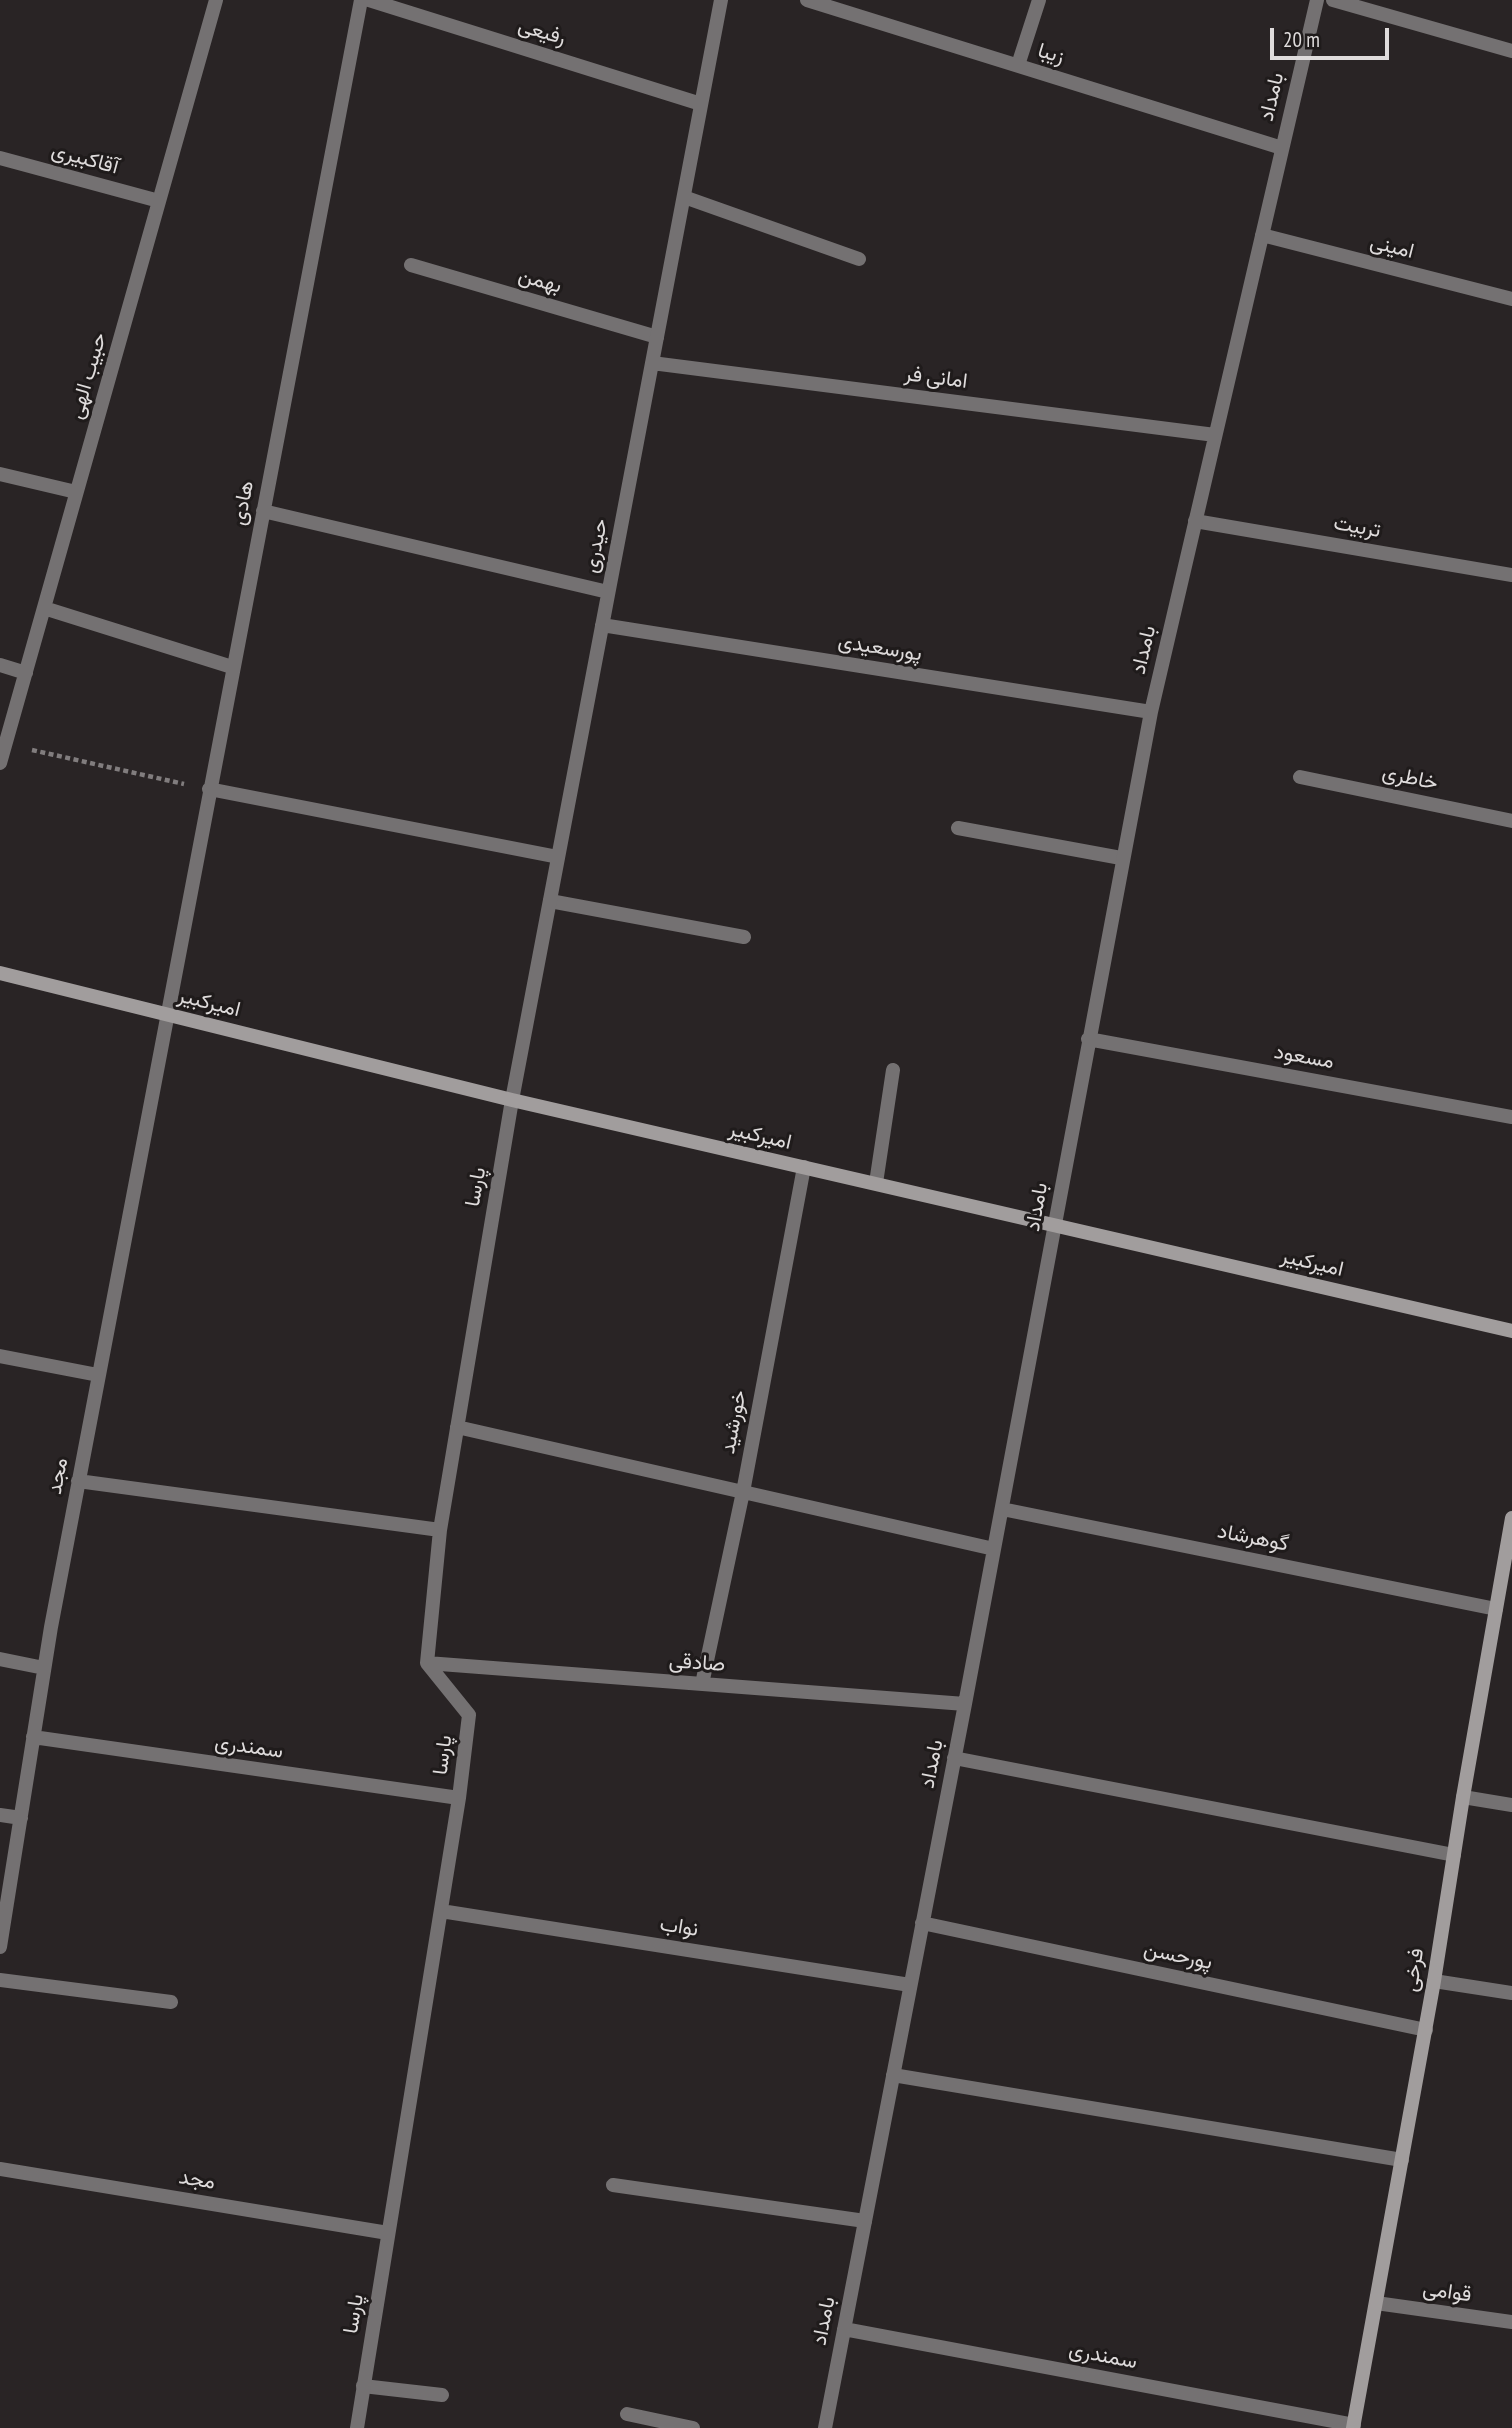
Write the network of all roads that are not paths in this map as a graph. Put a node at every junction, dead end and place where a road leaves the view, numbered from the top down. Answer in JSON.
{"nodes":[{"id":1,"x":216,"y":0,"type":"edge"},
{"id":2,"x":361,"y":0,"type":"edge"},
{"id":3,"x":369,"y":0,"type":"edge"},
{"id":4,"x":721,"y":0,"type":"edge"},
{"id":5,"x":807,"y":0,"type":"edge"},
{"id":6,"x":1039,"y":0,"type":"edge"},
{"id":7,"x":1317,"y":0,"type":"edge"},
{"id":8,"x":1333,"y":0,"type":"edge"},
{"id":9,"x":1512,"y":51,"type":"edge"},
{"id":10,"x":1018,"y":65,"type":"junction"},
{"id":11,"x":701,"y":104,"type":"junction"},
{"id":12,"x":1282,"y":148,"type":"junction"},
{"id":13,"x":0,"y":158,"type":"edge"},
{"id":14,"x":684,"y":197,"type":"junction"},
{"id":15,"x":159,"y":201,"type":"junction"},
{"id":16,"x":1262,"y":235,"type":"junction"},
{"id":17,"x":859,"y":259,"type":"dead end"},
{"id":18,"x":411,"y":265,"type":"dead end"},
{"id":19,"x":1512,"y":299,"type":"edge"},
{"id":20,"x":657,"y":337,"type":"junction"},
{"id":21,"x":652,"y":363,"type":"junction"},
{"id":22,"x":1215,"y":435,"type":"junction"},
{"id":23,"x":0,"y":474,"type":"edge"},
{"id":24,"x":76,"y":492,"type":"junction"},
{"id":25,"x":263,"y":511,"type":"junction"},
{"id":26,"x":1195,"y":521,"type":"junction"},
{"id":27,"x":1512,"y":575,"type":"edge"},
{"id":28,"x":608,"y":592,"type":"junction"},
{"id":29,"x":44,"y":608,"type":"junction"},
{"id":30,"x":602,"y":625,"type":"junction"},
{"id":31,"x":0,"y":665,"type":"edge"},
{"id":32,"x":232,"y":667,"type":"junction"},
{"id":33,"x":26,"y":673,"type":"junction"},
{"id":34,"x":1151,"y":712,"type":"junction"},
{"id":35,"x":0,"y":763,"type":"edge"},
{"id":36,"x":1300,"y":776,"type":"dead end"},
{"id":37,"x":209,"y":789,"type":"junction"},
{"id":38,"x":1512,"y":821,"type":"edge"},
{"id":39,"x":958,"y":828,"type":"dead end"},
{"id":40,"x":558,"y":857,"type":"junction"},
{"id":41,"x":1121,"y":858,"type":"junction"},
{"id":42,"x":550,"y":901,"type":"junction"},
{"id":43,"x":744,"y":937,"type":"dead end"},
{"id":44,"x":0,"y":973,"type":"edge"},
{"id":45,"x":166,"y":1014,"type":"junction"},
{"id":46,"x":1088,"y":1039,"type":"junction"},
{"id":47,"x":893,"y":1070,"type":"dead end"},
{"id":48,"x":512,"y":1100,"type":"junction"},
{"id":49,"x":1512,"y":1117,"type":"edge"},
{"id":50,"x":804,"y":1167,"type":"junction"},
{"id":51,"x":876,"y":1184,"type":"junction"},
{"id":52,"x":1055,"y":1225,"type":"junction"},
{"id":53,"x":1512,"y":1331,"type":"edge"},
{"id":54,"x":0,"y":1356,"type":"edge"},
{"id":55,"x":98,"y":1375,"type":"junction"},
{"id":56,"x":457,"y":1427,"type":"junction"},
{"id":57,"x":78,"y":1480,"type":"junction"},
{"id":58,"x":743,"y":1492,"type":"junction"},
{"id":59,"x":1002,"y":1509,"type":"junction"},
{"id":60,"x":1511,"y":1526,"type":"edge"},
{"id":61,"x":440,"y":1530,"type":"junction"},
{"id":62,"x":994,"y":1549,"type":"junction"},
{"id":63,"x":1496,"y":1609,"type":"junction"},
{"id":64,"x":0,"y":1659,"type":"edge"},
{"id":65,"x":427,"y":1662,"type":"junction"},
{"id":66,"x":44,"y":1668,"type":"junction"},
{"id":67,"x":702,"y":1684,"type":"junction"},
{"id":68,"x":965,"y":1704,"type":"junction"},
{"id":69,"x":33,"y":1737,"type":"junction"},
{"id":70,"x":954,"y":1758,"type":"junction"},
{"id":71,"x":1463,"y":1797,"type":"junction"},
{"id":72,"x":459,"y":1798,"type":"junction"},
{"id":73,"x":1512,"y":1805,"type":"edge"},
{"id":74,"x":0,"y":1815,"type":"edge"},
{"id":75,"x":21,"y":1818,"type":"junction"},
{"id":76,"x":1454,"y":1854,"type":"junction"},
{"id":77,"x":441,"y":1911,"type":"junction"},
{"id":78,"x":922,"y":1923,"type":"junction"},
{"id":79,"x":0,"y":1947,"type":"edge"},
{"id":80,"x":0,"y":1980,"type":"edge"},
{"id":81,"x":1434,"y":1981,"type":"junction"},
{"id":82,"x":910,"y":1985,"type":"junction"},
{"id":83,"x":1512,"y":1993,"type":"edge"},
{"id":84,"x":171,"y":2003,"type":"dead end"},
{"id":85,"x":1426,"y":2030,"type":"junction"},
{"id":86,"x":893,"y":2076,"type":"junction"},
{"id":87,"x":1402,"y":2160,"type":"junction"},
{"id":88,"x":0,"y":2169,"type":"edge"},
{"id":89,"x":613,"y":2185,"type":"dead end"},
{"id":90,"x":865,"y":2221,"type":"junction"},
{"id":91,"x":388,"y":2233,"type":"junction"},
{"id":92,"x":1376,"y":2303,"type":"junction"},
{"id":93,"x":1512,"y":2322,"type":"edge"},
{"id":94,"x":844,"y":2329,"type":"junction"},
{"id":95,"x":363,"y":2386,"type":"junction"},
{"id":96,"x":442,"y":2395,"type":"dead end"},
{"id":97,"x":627,"y":2414,"type":"dead end"},
{"id":98,"x":1353,"y":2427,"type":"edge"},
{"id":99,"x":356,"y":2428,"type":"edge"},
{"id":100,"x":693,"y":2428,"type":"edge"},
{"id":101,"x":825,"y":2428,"type":"edge"}],
"edges":[{"from":1,"to":15,"type":"street","name":"حبیب الهی"},
{"from":2,"to":25,"type":"street","name":"هادی"},
{"from":3,"to":11,"type":"street","name":"رفیعی"},
{"from":4,"to":11,"type":"street","name":"حیدری"},
{"from":5,"to":10,"type":"street","name":"زیبا"},
{"from":6,"to":10,"type":"street"},
{"from":7,"to":12,"type":"street","name":"بامداد"},
{"from":8,"to":9,"type":"street"},
{"from":10,"to":12,"type":"street","name":"زیبا"},
{"from":11,"to":14,"type":"street","name":"حیدری"},
{"from":12,"to":16,"type":"street","name":"بامداد"},
{"from":13,"to":15,"type":"street","name":"آقاکبیری"},
{"from":14,"to":17,"type":"street"},
{"from":14,"to":20,"type":"street","name":"حیدری"},
{"from":15,"to":24,"type":"street","name":"حبیب الهی"},
{"from":16,"to":19,"type":"street","name":"امینی"},
{"from":16,"to":22,"type":"street","name":"بامداد"},
{"from":18,"to":20,"type":"street","name":"بهمن"},
{"from":20,"to":21,"type":"street","name":"حیدری"},
{"from":21,"to":22,"type":"street","name":"امانی فر"},
{"from":21,"to":28,"type":"street","name":"حیدری"},
{"from":22,"to":26,"type":"street","name":"بامداد"},
{"from":23,"to":24,"type":"street"},
{"from":24,"to":29,"type":"street","name":"حبیب الهی"},
{"from":25,"to":28,"type":"street"},
{"from":25,"to":32,"type":"street","name":"هادی"},
{"from":26,"to":27,"type":"street","name":"تربیت"},
{"from":26,"to":34,"type":"street","name":"بامداد"},
{"from":28,"to":30,"type":"street","name":"حیدری"},
{"from":29,"to":32,"type":"street"},
{"from":29,"to":33,"type":"street","name":"حبیب الهی"},
{"from":30,"to":34,"type":"street","name":"پورسعیدی"},
{"from":30,"to":40,"type":"street","name":"حیدری"},
{"from":31,"to":33,"type":"street"},
{"from":32,"to":37,"type":"street","name":"هادی"},
{"from":33,"to":35,"type":"street","name":"حبیب الهی"},
{"from":34,"to":41,"type":"street","name":"بامداد"},
{"from":36,"to":38,"type":"street","name":"خاطری"},
{"from":37,"to":40,"type":"street"},
{"from":37,"to":45,"type":"street","name":"هادی"},
{"from":39,"to":41,"type":"street"},
{"from":40,"to":42,"type":"street","name":"حیدری"},
{"from":41,"to":46,"type":"street","name":"بامداد"},
{"from":42,"to":43,"type":"street"},
{"from":42,"to":48,"type":"street","name":"حیدری"},
{"from":44,"to":45,"type":"street","name":"امیرکبیر"},
{"from":45,"to":48,"type":"street","name":"امیرکبیر"},
{"from":45,"to":55,"type":"street","name":"مجد"},
{"from":46,"to":49,"type":"street","name":"مسعود"},
{"from":46,"to":52,"type":"street","name":"بامداد"},
{"from":47,"to":51,"type":"street"},
{"from":48,"to":50,"type":"street","name":"امیرکبیر"},
{"from":48,"to":56,"type":"street","name":"پارسا"},
{"from":50,"to":51,"type":"street","name":"امیرکبیر"},
{"from":50,"to":58,"type":"street","name":"خورشید"},
{"from":51,"to":52,"type":"street","name":"امیرکبیر"},
{"from":52,"to":53,"type":"street","name":"امیرکبیر"},
{"from":52,"to":59,"type":"street","name":"بامداد"},
{"from":54,"to":55,"type":"street"},
{"from":55,"to":57,"type":"street","name":"مجد"},
{"from":56,"to":58,"type":"street"},
{"from":56,"to":61,"type":"street","name":"پارسا"},
{"from":57,"to":61,"type":"street"},
{"from":57,"to":66,"type":"street","name":"مجد"},
{"from":58,"to":62,"type":"street"},
{"from":58,"to":67,"type":"street","name":"خورشید"},
{"from":59,"to":62,"type":"street","name":"بامداد"},
{"from":59,"to":63,"type":"street","name":"گوهرشاد"},
{"from":60,"to":63,"type":"street","name":"فرخی"},
{"from":61,"to":65,"type":"street","name":"پارسا"},
{"from":62,"to":68,"type":"street","name":"بامداد"},
{"from":63,"to":71,"type":"street","name":"فرخی"},
{"from":64,"to":66,"type":"street"},
{"from":65,"to":67,"type":"street","name":"صادقی"},
{"from":65,"to":72,"type":"street","name":"پارسا"},
{"from":66,"to":69,"type":"street","name":"مجد"},
{"from":67,"to":68,"type":"street","name":"صادقی"},
{"from":68,"to":70,"type":"street","name":"بامداد"},
{"from":69,"to":72,"type":"street","name":"سمندری"},
{"from":69,"to":75,"type":"street","name":"مجد"},
{"from":70,"to":76,"type":"street"},
{"from":70,"to":78,"type":"street","name":"بامداد"},
{"from":71,"to":73,"type":"street"},
{"from":71,"to":76,"type":"street","name":"فرخی"},
{"from":72,"to":77,"type":"street","name":"پارسا"},
{"from":74,"to":75,"type":"street"},
{"from":75,"to":79,"type":"street","name":"مجد"},
{"from":76,"to":81,"type":"street","name":"فرخی"},
{"from":77,"to":82,"type":"street","name":"نواب"},
{"from":77,"to":91,"type":"street","name":"پارسا"},
{"from":78,"to":82,"type":"street","name":"بامداد"},
{"from":78,"to":85,"type":"street","name":"پورحسن"},
{"from":80,"to":84,"type":"street"},
{"from":81,"to":83,"type":"street"},
{"from":81,"to":85,"type":"street","name":"فرخی"},
{"from":82,"to":86,"type":"street","name":"بامداد"},
{"from":85,"to":87,"type":"street","name":"فرخی"},
{"from":86,"to":87,"type":"street"},
{"from":86,"to":90,"type":"street","name":"بامداد"},
{"from":87,"to":92,"type":"street","name":"فرخی"},
{"from":88,"to":91,"type":"street","name":"مجد"},
{"from":89,"to":90,"type":"street"},
{"from":90,"to":94,"type":"street","name":"بامداد"},
{"from":91,"to":95,"type":"street","name":"پارسا"},
{"from":92,"to":93,"type":"street","name":"قوامی"},
{"from":92,"to":98,"type":"street","name":"فرخی"},
{"from":94,"to":98,"type":"street","name":"سمندری"},
{"from":94,"to":101,"type":"street","name":"بامداد"},
{"from":95,"to":96,"type":"street"},
{"from":95,"to":99,"type":"street","name":"پارسا"},
{"from":97,"to":100,"type":"street"}]}
